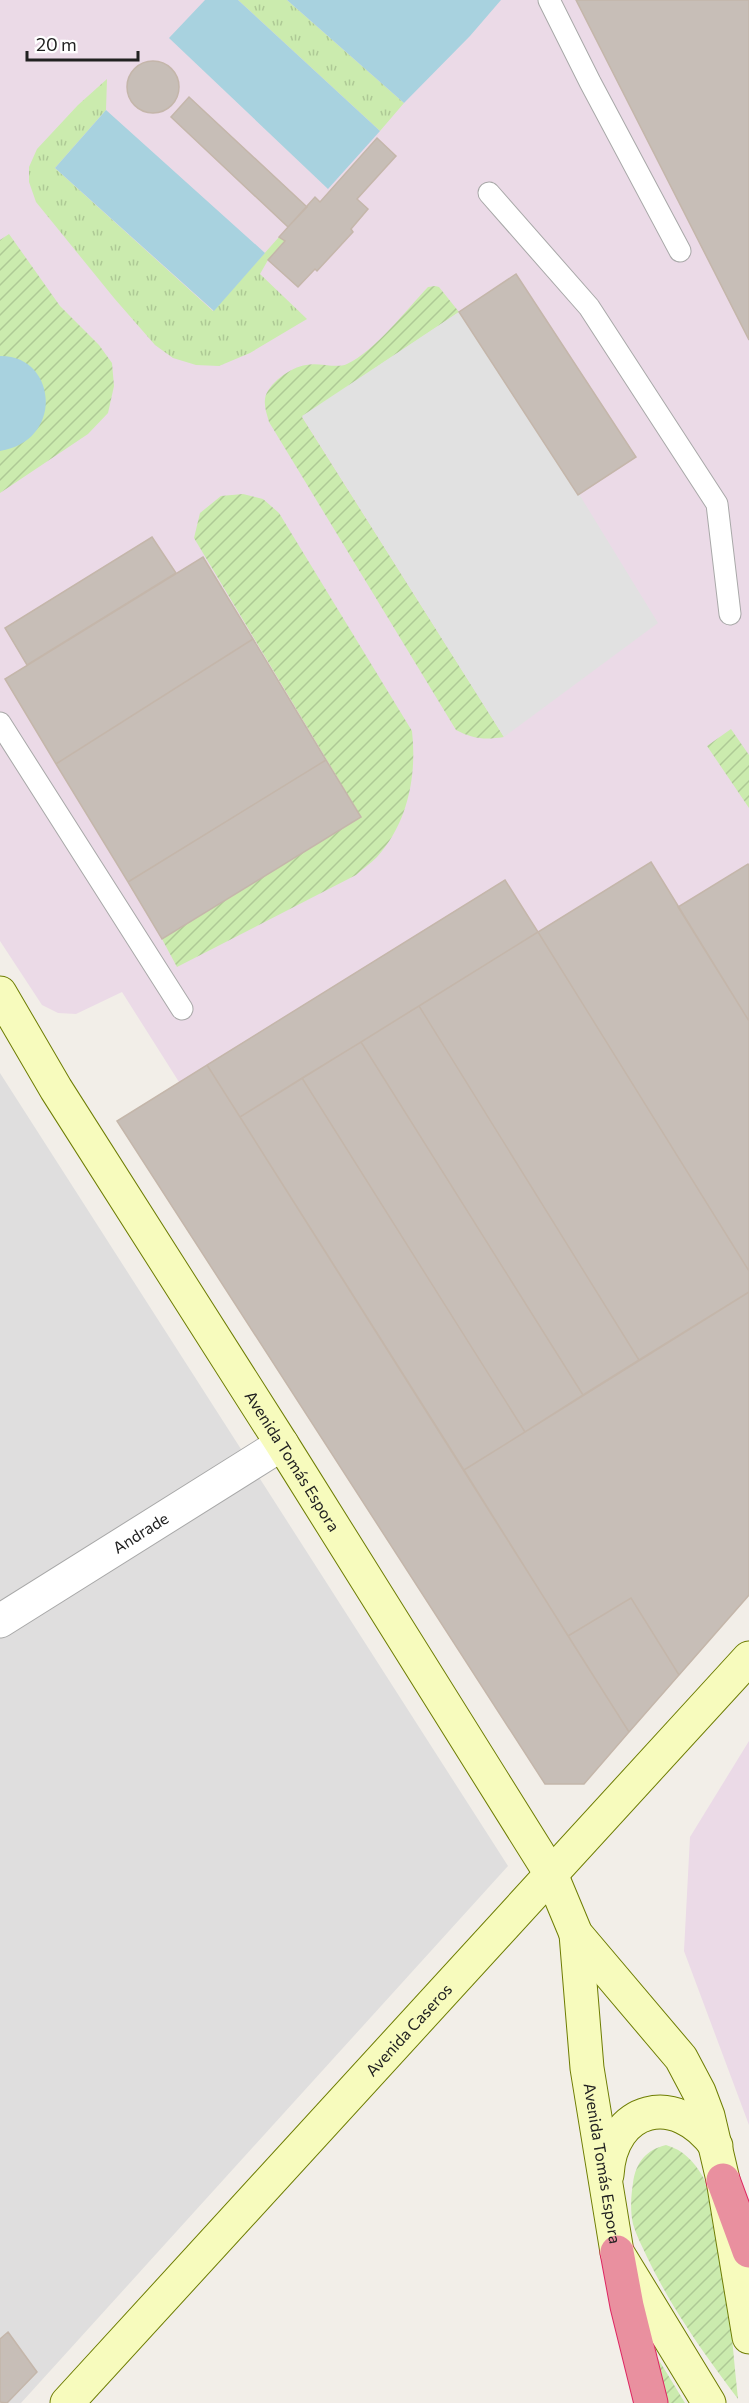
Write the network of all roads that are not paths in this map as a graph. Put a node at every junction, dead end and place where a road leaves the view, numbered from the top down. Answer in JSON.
{"nodes":[{"id":1,"x":549,"y":0,"type":"edge"},
{"id":2,"x":489,"y":193,"type":"dead end"},
{"id":3,"x":680,"y":251,"type":"dead end"},
{"id":4,"x":730,"y":614,"type":"dead end"},
{"id":5,"x":0,"y":723,"type":"edge"},
{"id":6,"x":0,"y":993,"type":"edge"},
{"id":7,"x":182,"y":1009,"type":"dead end"},
{"id":8,"x":282,"y":1444,"type":"junction"},
{"id":9,"x":0,"y":1621,"type":"edge"},
{"id":10,"x":749,"y":1658,"type":"edge"},
{"id":11,"x":551,"y":1874,"type":"junction"},
{"id":12,"x":576,"y":1934,"type":"junction"},
{"id":13,"x":716,"y":2146,"type":"junction"},
{"id":14,"x":723,"y":2180,"type":"junction"},
{"id":15,"x":606,"y":2190,"type":"junction"},
{"id":16,"x":749,"y":2251,"type":"edge"},
{"id":17,"x":617,"y":2252,"type":"junction"},
{"id":18,"x":749,"y":2337,"type":"edge"},
{"id":19,"x":67,"y":2403,"type":"edge"},
{"id":20,"x":651,"y":2403,"type":"edge"},
{"id":21,"x":709,"y":2403,"type":"edge"}],
"edges":[{"from":1,"to":3,"type":"lane"},
{"from":2,"to":4,"type":"lane"},
{"from":5,"to":7,"type":"lane"},
{"from":6,"to":8,"type":"main road","name":"Avenida Tomás Espora"},
{"from":8,"to":9,"type":"street","name":"Andrade"},
{"from":8,"to":11,"type":"main road","name":"Avenida Tomás Espora"},
{"from":10,"to":11,"type":"main road","name":"Avenida Caseros"},
{"from":11,"to":12,"type":"main road","name":"Avenida Tomás Espora"},
{"from":11,"to":19,"type":"main road","name":"Avenida Caseros"},
{"from":12,"to":13,"type":"main road","name":"Avenida Tomás Espora"},
{"from":12,"to":15,"type":"main road","name":"Avenida Tomás Espora"},
{"from":13,"to":14,"type":"main road","name":"Avenida Tomás Espora"},
{"from":13,"to":15,"type":"main road"},
{"from":14,"to":16,"type":"highway"},
{"from":14,"to":18,"type":"main road","name":"Avenida Tomás Espora"},
{"from":15,"to":17,"type":"main road","name":"Avenida Tomás Espora"},
{"from":17,"to":20,"type":"highway"},
{"from":17,"to":21,"type":"main road","name":"Avenida Tomás Espora"}]}
